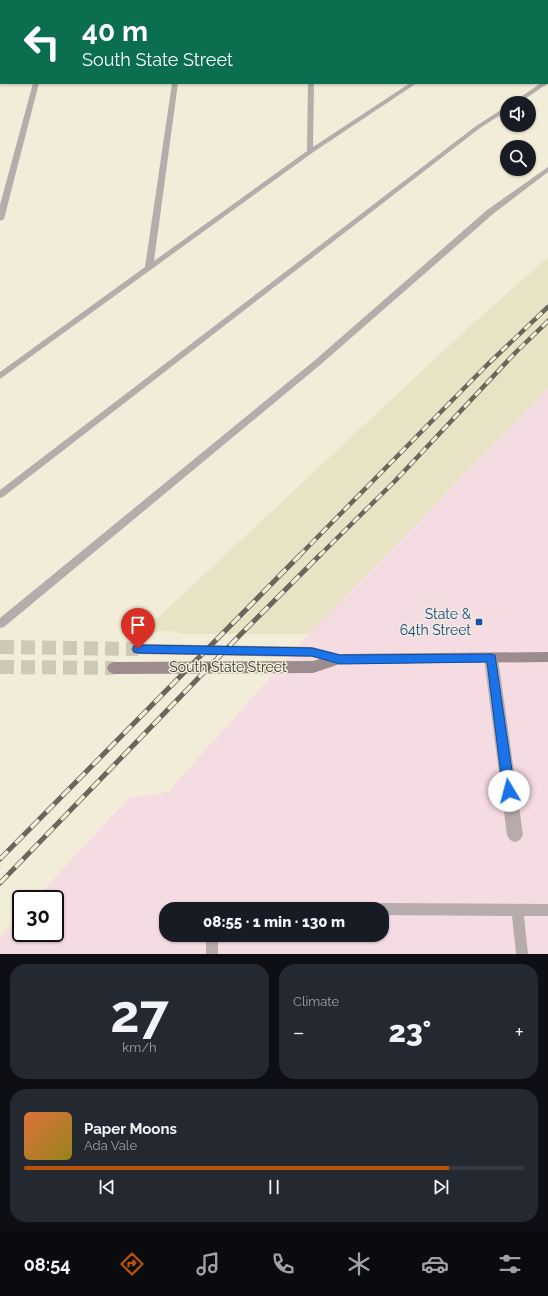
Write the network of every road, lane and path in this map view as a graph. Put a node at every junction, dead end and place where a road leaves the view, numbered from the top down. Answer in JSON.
{"nodes":[{"id":1,"x":36,"y":84,"type":"edge"},
{"id":2,"x":175,"y":84,"type":"edge"},
{"id":3,"x":311,"y":84,"type":"edge"},
{"id":4,"x":412,"y":84,"type":"edge"},
{"id":5,"x":544,"y":84,"type":"edge"},
{"id":6,"x":526,"y":96,"type":"edge"},
{"id":7,"x":500,"y":113,"type":"edge"},
{"id":8,"x":310,"y":152,"type":"junction"},
{"id":9,"x":548,"y":169,"type":"edge"},
{"id":10,"x":0,"y":219,"type":"edge"},
{"id":11,"x":149,"y":268,"type":"junction"},
{"id":12,"x":0,"y":376,"type":"edge"},
{"id":13,"x":0,"y":494,"type":"edge"},
{"id":14,"x":0,"y":624,"type":"edge"},
{"id":15,"x":138,"y":649,"type":"tunnel mouth"},
{"id":16,"x":548,"y":657,"type":"edge"},
{"id":17,"x":491,"y":658,"type":"junction"},
{"id":18,"x":340,"y":659,"type":"junction"},
{"id":19,"x":114,"y":668,"type":"tunnel mouth"},
{"id":20,"x":515,"y":835,"type":"dead end"},
{"id":21,"x":389,"y":909,"type":"edge"},
{"id":22,"x":517,"y":910,"type":"junction"},
{"id":23,"x":548,"y":910,"type":"edge"},
{"id":24,"x":212,"y":942,"type":"edge"},
{"id":25,"x":212,"y":954,"type":"edge"},
{"id":26,"x":522,"y":954,"type":"edge"}],
"edges":[{"from":1,"to":10,"type":"lane"},
{"from":2,"to":11,"type":"lane"},
{"from":3,"to":8,"type":"lane"},
{"from":4,"to":8,"type":"lane"},
{"from":5,"to":6,"type":"lane"},
{"from":7,"to":13,"type":"lane"},
{"from":8,"to":11,"type":"lane"},
{"from":9,"to":14,"type":"lane"},
{"from":11,"to":12,"type":"lane"},
{"from":15,"to":18,"type":"main road","name":"South State Street"},
{"from":16,"to":17,"type":"main road","name":"South State Street"},
{"from":17,"to":18,"type":"main road","name":"South State Street"},
{"from":17,"to":20,"type":"street"},
{"from":18,"to":19,"type":"main road","name":"South State Street"},
{"from":21,"to":22,"type":"lane"},
{"from":22,"to":23,"type":"lane"},
{"from":22,"to":26,"type":"lane"},
{"from":24,"to":25,"type":"lane"}]}
